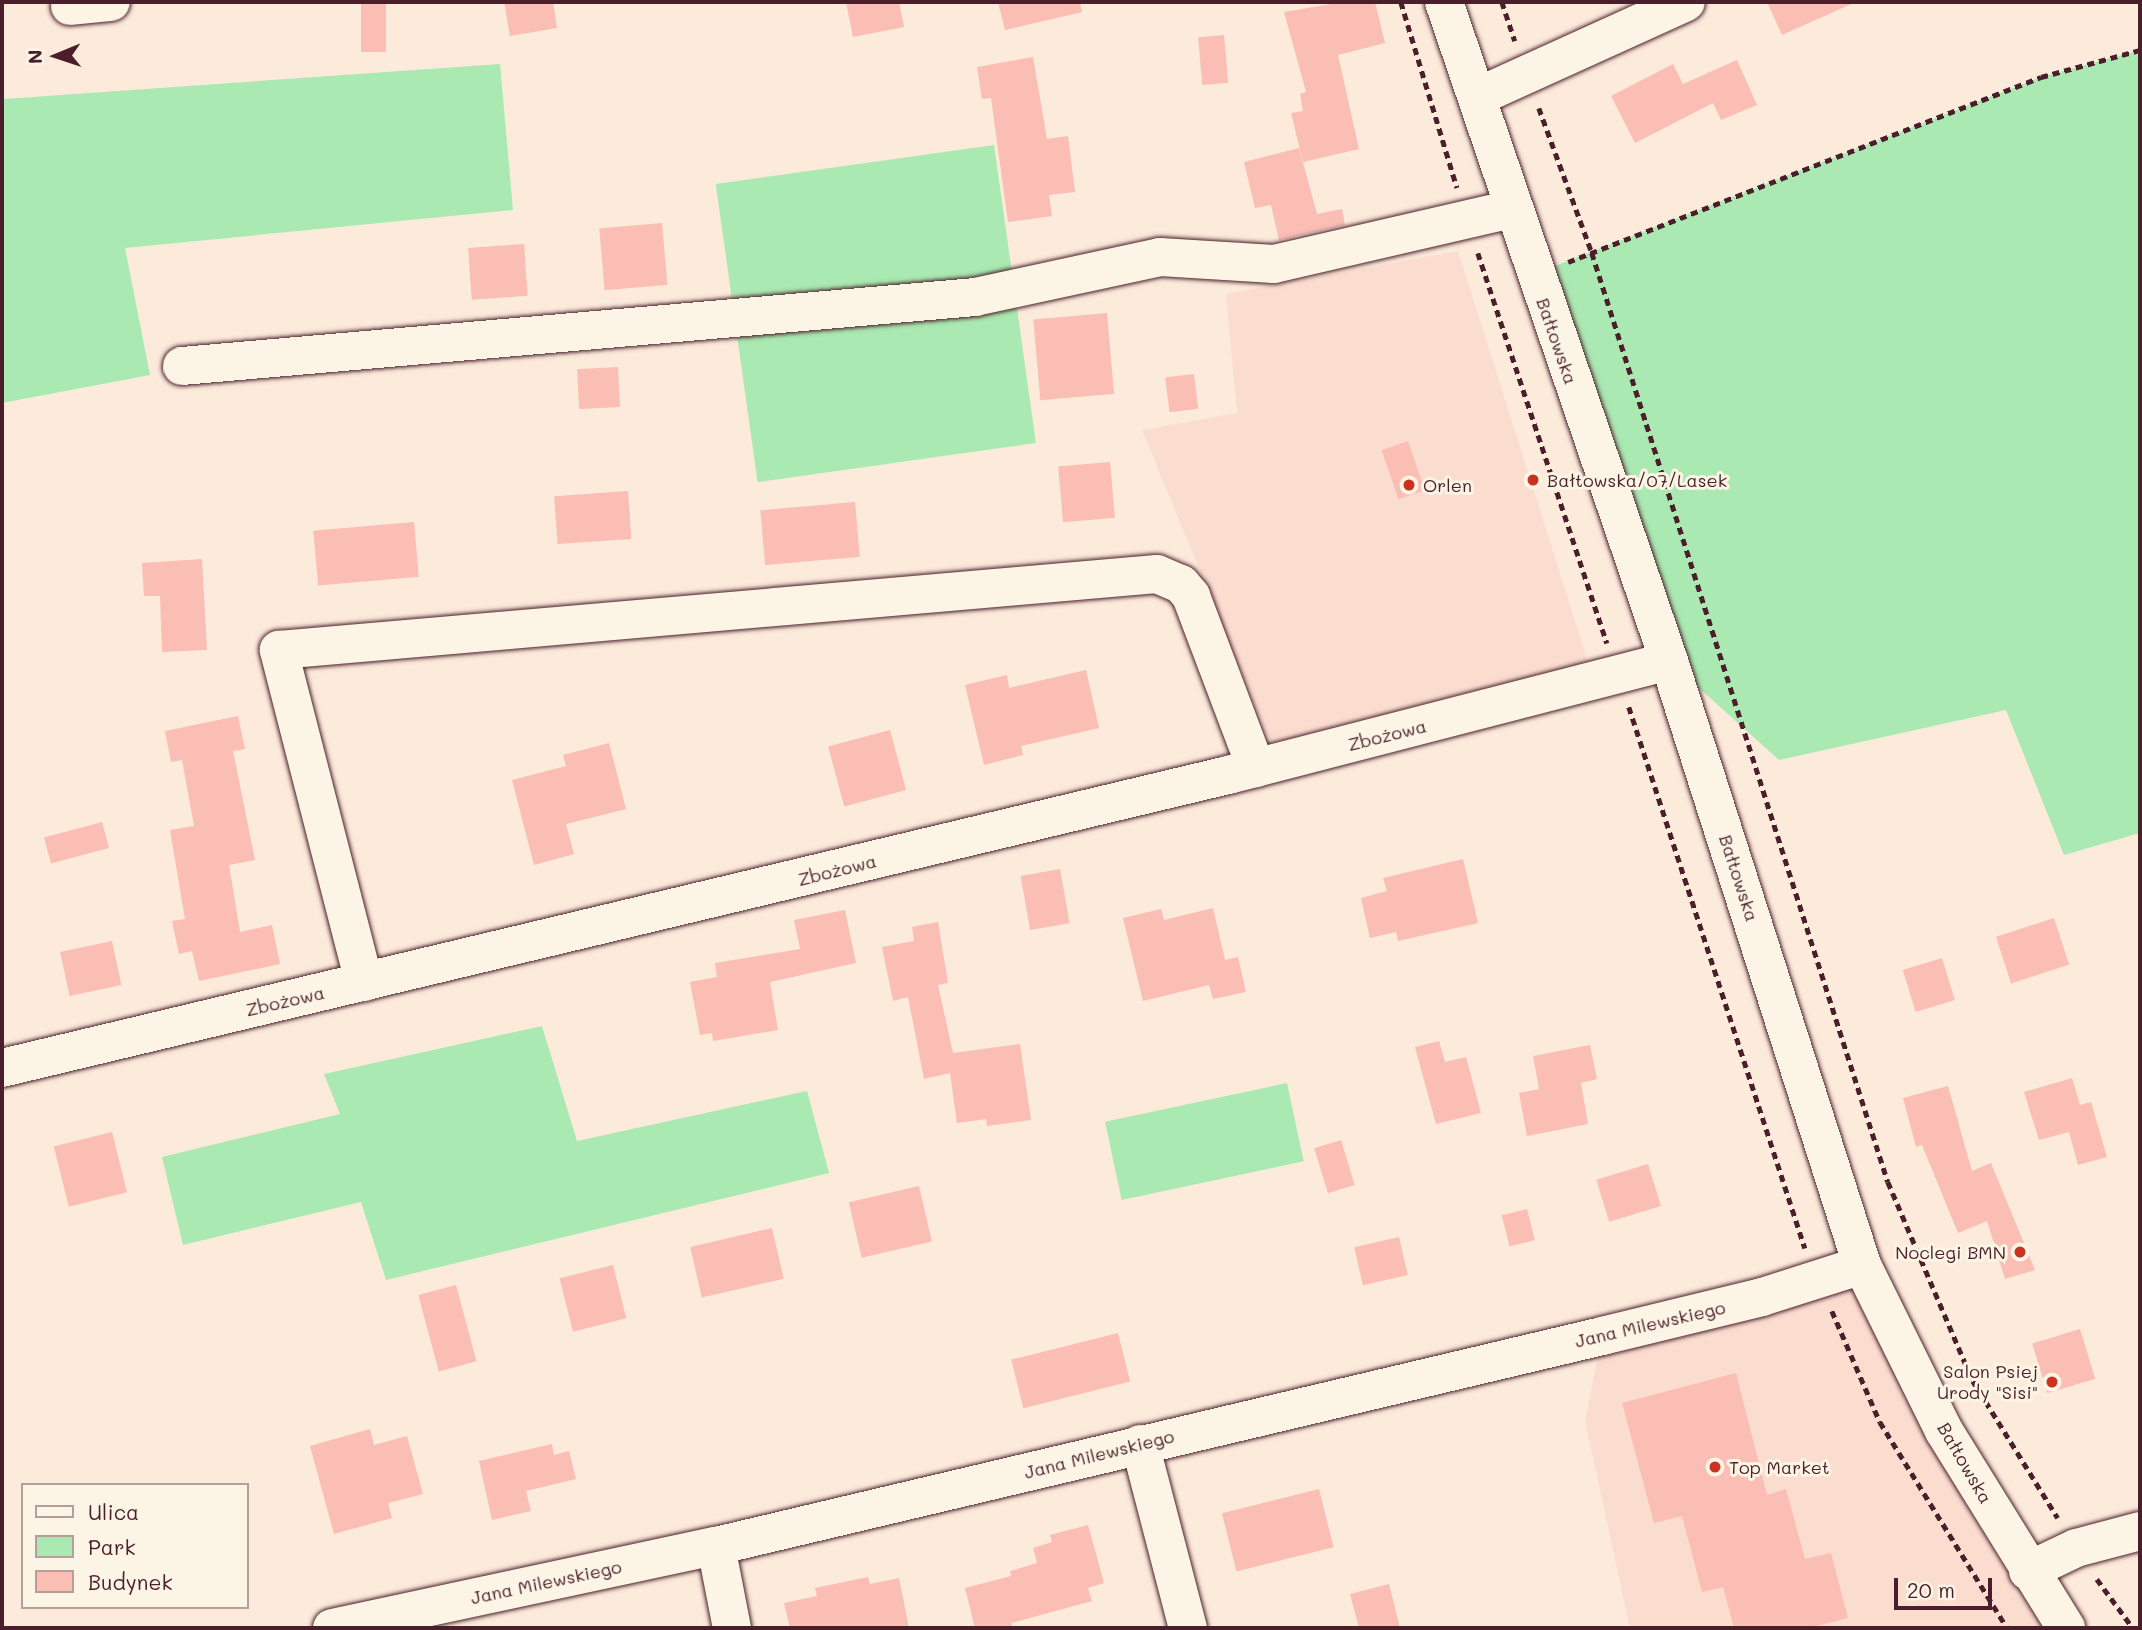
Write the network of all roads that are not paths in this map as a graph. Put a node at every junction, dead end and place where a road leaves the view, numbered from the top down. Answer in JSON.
{"nodes":[{"id":1,"x":110,"y":2,"type":"edge"},
{"id":2,"x":1444,"y":2,"type":"edge"},
{"id":3,"x":1686,"y":2,"type":"edge"},
{"id":4,"x":70,"y":6,"type":"dead end"},
{"id":5,"x":1479,"y":96,"type":"junction"},
{"id":6,"x":1513,"y":209,"type":"junction"},
{"id":7,"x":182,"y":366,"type":"dead end"},
{"id":8,"x":1669,"y":661,"type":"junction"},
{"id":9,"x":1256,"y":768,"type":"junction"},
{"id":10,"x":364,"y":982,"type":"junction"},
{"id":11,"x":2,"y":1068,"type":"edge"},
{"id":12,"x":1862,"y":1265,"type":"junction"},
{"id":13,"x":1140,"y":1444,"type":"junction"},
{"id":14,"x":2140,"y":1531,"type":"edge"},
{"id":15,"x":716,"y":1545,"type":"junction"},
{"id":16,"x":2028,"y":1571,"type":"junction"},
{"id":17,"x":332,"y":1628,"type":"edge"},
{"id":18,"x":732,"y":1628,"type":"edge"},
{"id":19,"x":1188,"y":1628,"type":"edge"},
{"id":20,"x":2066,"y":1628,"type":"edge"}],
"edges":[{"from":1,"to":4,"type":"street"},
{"from":2,"to":5,"type":"street","name":"Bałtowska"},
{"from":3,"to":5,"type":"street"},
{"from":5,"to":6,"type":"street","name":"Bałtowska"},
{"from":6,"to":7,"type":"street"},
{"from":6,"to":8,"type":"street","name":"Bałtowska"},
{"from":8,"to":9,"type":"street","name":"Zbożowa"},
{"from":8,"to":12,"type":"street","name":"Bałtowska"},
{"from":9,"to":10,"type":"street","name":"Zbożowa"},
{"from":9,"to":10,"type":"street"},
{"from":10,"to":11,"type":"street","name":"Zbożowa"},
{"from":12,"to":13,"type":"street","name":"Jana Milewskiego"},
{"from":12,"to":16,"type":"street","name":"Bałtowska"},
{"from":13,"to":15,"type":"street","name":"Jana Milewskiego"},
{"from":13,"to":19,"type":"street"},
{"from":14,"to":16,"type":"street"},
{"from":15,"to":17,"type":"street","name":"Jana Milewskiego"},
{"from":15,"to":18,"type":"street"},
{"from":16,"to":20,"type":"street","name":"Bałtowska"}]}
